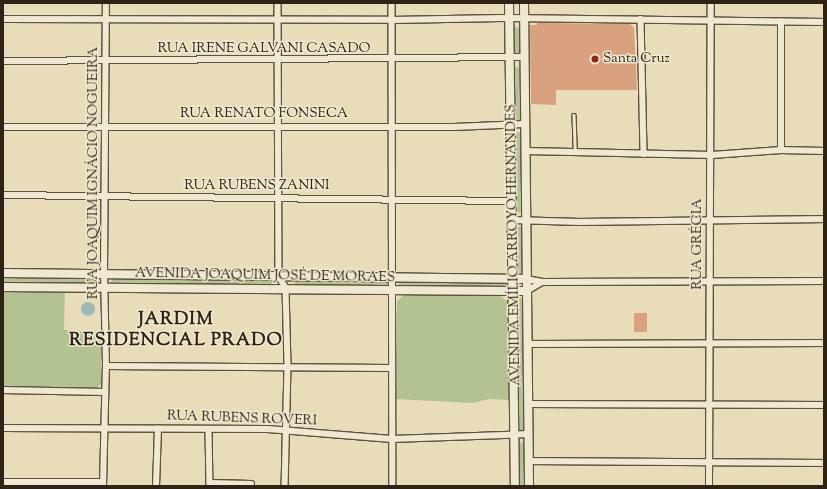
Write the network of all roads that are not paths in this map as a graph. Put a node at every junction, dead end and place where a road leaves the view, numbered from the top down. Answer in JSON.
{"nodes":[{"id":1,"x":106,"y":3,"type":"edge"},
{"id":2,"x":278,"y":3,"type":"edge"},
{"id":3,"x":392,"y":3,"type":"edge"},
{"id":4,"x":509,"y":3,"type":"edge"},
{"id":5,"x":524,"y":3,"type":"edge"},
{"id":6,"x":711,"y":3,"type":"edge"},
{"id":7,"x":509,"y":18,"type":"junction"},
{"id":8,"x":524,"y":18,"type":"junction"},
{"id":9,"x":3,"y":19,"type":"edge"},
{"id":10,"x":278,"y":19,"type":"junction"},
{"id":11,"x":641,"y":19,"type":"junction"},
{"id":12,"x":106,"y":20,"type":"junction"},
{"id":13,"x":392,"y":20,"type":"junction"},
{"id":14,"x":711,"y":21,"type":"junction"},
{"id":15,"x":781,"y":22,"type":"junction"},
{"id":16,"x":824,"y":22,"type":"edge"},
{"id":17,"x":509,"y":58,"type":"junction"},
{"id":18,"x":524,"y":58,"type":"junction"},
{"id":19,"x":278,"y":60,"type":"junction"},
{"id":20,"x":392,"y":60,"type":"junction"},
{"id":21,"x":3,"y":61,"type":"edge"},
{"id":22,"x":105,"y":62,"type":"junction"},
{"id":23,"x":574,"y":115,"type":"dead end"},
{"id":24,"x":510,"y":124,"type":"junction"},
{"id":25,"x":524,"y":124,"type":"junction"},
{"id":26,"x":279,"y":125,"type":"junction"},
{"id":27,"x":105,"y":126,"type":"junction"},
{"id":28,"x":392,"y":126,"type":"junction"},
{"id":29,"x":3,"y":127,"type":"edge"},
{"id":30,"x":781,"y":150,"type":"junction"},
{"id":31,"x":526,"y":151,"type":"junction"},
{"id":32,"x":824,"y":151,"type":"edge"},
{"id":33,"x":575,"y":153,"type":"junction"},
{"id":34,"x":644,"y":154,"type":"junction"},
{"id":35,"x":712,"y":155,"type":"junction"},
{"id":36,"x":3,"y":195,"type":"edge"},
{"id":37,"x":105,"y":197,"type":"junction"},
{"id":38,"x":279,"y":198,"type":"junction"},
{"id":39,"x":391,"y":199,"type":"junction"},
{"id":40,"x":512,"y":201,"type":"junction"},
{"id":41,"x":526,"y":219,"type":"junction"},
{"id":42,"x":710,"y":219,"type":"junction"},
{"id":43,"x":824,"y":219,"type":"edge"},
{"id":44,"x":512,"y":220,"type":"junction"},
{"id":45,"x":3,"y":273,"type":"edge"},
{"id":46,"x":104,"y":274,"type":"junction"},
{"id":47,"x":279,"y":276,"type":"junction"},
{"id":48,"x":393,"y":277,"type":"junction"},
{"id":49,"x":511,"y":278,"type":"junction"},
{"id":50,"x":526,"y":279,"type":"junction"},
{"id":51,"x":710,"y":281,"type":"junction"},
{"id":52,"x":824,"y":281,"type":"edge"},
{"id":53,"x":542,"y":282,"type":"junction"},
{"id":54,"x":3,"y":287,"type":"edge"},
{"id":55,"x":106,"y":288,"type":"junction"},
{"id":56,"x":286,"y":288,"type":"junction"},
{"id":57,"x":393,"y":291,"type":"junction"},
{"id":58,"x":527,"y":291,"type":"junction"},
{"id":59,"x":512,"y":292,"type":"junction"},
{"id":60,"x":824,"y":343,"type":"edge"},
{"id":61,"x":529,"y":344,"type":"junction"},
{"id":62,"x":709,"y":344,"type":"junction"},
{"id":63,"x":106,"y":366,"type":"junction"},
{"id":64,"x":288,"y":366,"type":"junction"},
{"id":65,"x":392,"y":368,"type":"junction"},
{"id":66,"x":3,"y":390,"type":"edge"},
{"id":67,"x":105,"y":392,"type":"junction"},
{"id":68,"x":530,"y":404,"type":"junction"},
{"id":69,"x":824,"y":405,"type":"edge"},
{"id":70,"x":710,"y":406,"type":"junction"},
{"id":71,"x":3,"y":428,"type":"edge"},
{"id":72,"x":105,"y":428,"type":"junction"},
{"id":73,"x":158,"y":429,"type":"junction"},
{"id":74,"x":209,"y":430,"type":"junction"},
{"id":75,"x":286,"y":430,"type":"junction"},
{"id":76,"x":514,"y":434,"type":"junction"},
{"id":77,"x":528,"y":434,"type":"junction"},
{"id":78,"x":392,"y":439,"type":"junction"},
{"id":79,"x":528,"y":461,"type":"junction"},
{"id":80,"x":708,"y":462,"type":"junction"},
{"id":81,"x":824,"y":463,"type":"edge"},
{"id":82,"x":3,"y":482,"type":"edge"},
{"id":83,"x":103,"y":484,"type":"edge"},
{"id":84,"x":251,"y":484,"type":"dead end"},
{"id":85,"x":210,"y":485,"type":"edge"},
{"id":86,"x":156,"y":486,"type":"edge"},
{"id":87,"x":285,"y":486,"type":"edge"},
{"id":88,"x":392,"y":486,"type":"edge"},
{"id":89,"x":515,"y":486,"type":"edge"},
{"id":90,"x":529,"y":486,"type":"edge"},
{"id":91,"x":709,"y":486,"type":"edge"}],
"edges":[{"from":1,"to":12,"type":"street","name":"RUA JOAQUIM IGNÁCIO NOGUEIRA"},
{"from":2,"to":10,"type":"street"},
{"from":3,"to":13,"type":"street"},
{"from":4,"to":7,"type":"street","name":"AVENIDA EMÍLIO ARROYO HERNANDES"},
{"from":5,"to":8,"type":"street","name":"AVENIDA EMÍLIO ARROYO HERNANDES"},
{"from":6,"to":14,"type":"street","name":"RUA GRÉCIA"},
{"from":7,"to":8,"type":"street"},
{"from":7,"to":13,"type":"street"},
{"from":7,"to":17,"type":"street","name":"AVENIDA EMÍLIO ARROYO HERNANDES"},
{"from":8,"to":11,"type":"street"},
{"from":8,"to":18,"type":"street","name":"AVENIDA EMÍLIO ARROYO HERNANDES"},
{"from":9,"to":12,"type":"street"},
{"from":10,"to":12,"type":"street"},
{"from":10,"to":13,"type":"street"},
{"from":10,"to":19,"type":"street"},
{"from":11,"to":14,"type":"street"},
{"from":11,"to":34,"type":"street"},
{"from":12,"to":22,"type":"street","name":"RUA JOAQUIM IGNÁCIO NOGUEIRA"},
{"from":13,"to":20,"type":"street"},
{"from":14,"to":15,"type":"street"},
{"from":14,"to":35,"type":"street","name":"RUA GRÉCIA"},
{"from":15,"to":16,"type":"street"},
{"from":15,"to":30,"type":"street"},
{"from":17,"to":18,"type":"street","name":"RUA IRENE GALVANI CASADO"},
{"from":17,"to":20,"type":"street","name":"RUA IRENE GALVANI CASADO"},
{"from":17,"to":24,"type":"street","name":"AVENIDA EMÍLIO ARROYO HERNANDES"},
{"from":18,"to":25,"type":"street","name":"AVENIDA EMÍLIO ARROYO HERNANDES"},
{"from":19,"to":20,"type":"street","name":"RUA IRENE GALVANI CASADO"},
{"from":19,"to":22,"type":"street","name":"RUA IRENE GALVANI CASADO"},
{"from":19,"to":26,"type":"street"},
{"from":20,"to":28,"type":"street"},
{"from":21,"to":22,"type":"street","name":"RUA IRENE GALVANI CASADO"},
{"from":22,"to":27,"type":"street","name":"RUA JOAQUIM IGNÁCIO NOGUEIRA"},
{"from":23,"to":33,"type":"lane"},
{"from":24,"to":25,"type":"street","name":"RUA RENATO FONSECA"},
{"from":24,"to":28,"type":"street","name":"RUA RENATO FONSECA"},
{"from":24,"to":40,"type":"street","name":"AVENIDA EMÍLIO ARROYO HERNANDES"},
{"from":25,"to":31,"type":"street","name":"AVENIDA EMÍLIO ARROYO HERNANDES"},
{"from":26,"to":27,"type":"street","name":"RUA RENATO FONSECA"},
{"from":26,"to":28,"type":"street","name":"RUA RENATO FONSECA"},
{"from":26,"to":38,"type":"street"},
{"from":27,"to":29,"type":"street","name":"RUA RENATO FONSECA"},
{"from":27,"to":37,"type":"street","name":"RUA JOAQUIM IGNÁCIO NOGUEIRA"},
{"from":28,"to":39,"type":"street"},
{"from":30,"to":32,"type":"street"},
{"from":30,"to":35,"type":"street"},
{"from":31,"to":33,"type":"street"},
{"from":31,"to":41,"type":"street","name":"AVENIDA EMÍLIO ARROYO HERNANDES"},
{"from":33,"to":34,"type":"street"},
{"from":34,"to":35,"type":"street"},
{"from":35,"to":42,"type":"street","name":"RUA GRÉCIA"},
{"from":36,"to":37,"type":"street","name":"RUA RUBENS ZANINI"},
{"from":37,"to":38,"type":"street","name":"RUA RUBENS ZANINI"},
{"from":37,"to":46,"type":"street","name":"RUA JOAQUIM IGNÁCIO NOGUEIRA"},
{"from":38,"to":39,"type":"street","name":"RUA RUBENS ZANINI"},
{"from":38,"to":47,"type":"street"},
{"from":39,"to":40,"type":"street","name":"RUA RUBENS ZANINI"},
{"from":39,"to":48,"type":"street"},
{"from":40,"to":44,"type":"street","name":"AVENIDA EMÍLIO ARROYO HERNANDES"},
{"from":41,"to":42,"type":"street"},
{"from":41,"to":44,"type":"street"},
{"from":41,"to":50,"type":"street","name":"AVENIDA EMÍLIO ARROYO HERNANDES"},
{"from":42,"to":43,"type":"street"},
{"from":42,"to":51,"type":"street","name":"RUA GRÉCIA"},
{"from":44,"to":49,"type":"street","name":"AVENIDA EMÍLIO ARROYO HERNANDES"},
{"from":45,"to":46,"type":"street","name":"AVENIDA JOAQUIM JOSÉ DE MORAES"},
{"from":46,"to":47,"type":"street","name":"AVENIDA JOAQUIM JOSÉ DE MORAES"},
{"from":46,"to":55,"type":"street","name":"RUA JOAQUIM IGNÁCIO NOGUEIRA"},
{"from":47,"to":48,"type":"street","name":"AVENIDA JOAQUIM JOSÉ DE MORAES"},
{"from":47,"to":56,"type":"street"},
{"from":48,"to":49,"type":"street","name":"AVENIDA JOAQUIM JOSÉ DE MORAES"},
{"from":48,"to":57,"type":"street"},
{"from":49,"to":50,"type":"street","name":"AVENIDA JOAQUIM JOSÉ DE MORAES"},
{"from":49,"to":59,"type":"street","name":"AVENIDA EMÍLIO ARROYO HERNANDES"},
{"from":50,"to":53,"type":"street"},
{"from":50,"to":58,"type":"street","name":"AVENIDA EMÍLIO ARROYO HERNANDES"},
{"from":51,"to":52,"type":"street"},
{"from":51,"to":53,"type":"street"},
{"from":51,"to":62,"type":"street","name":"RUA GRÉCIA"},
{"from":53,"to":58,"type":"street"},
{"from":54,"to":55,"type":"street","name":"AVENIDA JOAQUIM JOSÉ DE MORAES"},
{"from":55,"to":56,"type":"street","name":"AVENIDA JOAQUIM JOSÉ DE MORAES"},
{"from":55,"to":63,"type":"street","name":"RUA JOAQUIM IGNÁCIO NOGUEIRA"},
{"from":56,"to":57,"type":"street","name":"AVENIDA JOAQUIM JOSÉ DE MORAES"},
{"from":56,"to":64,"type":"street"},
{"from":57,"to":59,"type":"street","name":"AVENIDA JOAQUIM JOSÉ DE MORAES"},
{"from":57,"to":65,"type":"street"},
{"from":58,"to":59,"type":"street","name":"AVENIDA JOAQUIM JOSÉ DE MORAES"},
{"from":58,"to":61,"type":"street","name":"AVENIDA EMÍLIO ARROYO HERNANDES"},
{"from":59,"to":76,"type":"street","name":"AVENIDA EMÍLIO ARROYO HERNANDES"},
{"from":60,"to":62,"type":"street"},
{"from":61,"to":62,"type":"street"},
{"from":61,"to":68,"type":"street","name":"AVENIDA EMÍLIO ARROYO HERNANDES"},
{"from":62,"to":70,"type":"street","name":"RUA GRÉCIA"},
{"from":63,"to":64,"type":"street"},
{"from":63,"to":67,"type":"street","name":"RUA JOAQUIM IGNÁCIO NOGUEIRA"},
{"from":64,"to":65,"type":"street"},
{"from":64,"to":75,"type":"street"},
{"from":65,"to":78,"type":"street"},
{"from":66,"to":67,"type":"street"},
{"from":67,"to":72,"type":"street","name":"RUA JOAQUIM IGNÁCIO NOGUEIRA"},
{"from":68,"to":70,"type":"street"},
{"from":68,"to":77,"type":"street","name":"AVENIDA EMÍLIO ARROYO HERNANDES"},
{"from":69,"to":70,"type":"street"},
{"from":70,"to":80,"type":"street","name":"RUA GRÉCIA"},
{"from":71,"to":72,"type":"street","name":"RUA RUBENS ROVERI"},
{"from":72,"to":73,"type":"street","name":"RUA RUBENS ROVERI"},
{"from":72,"to":83,"type":"street","name":"RUA JOAQUIM IGNÁCIO NOGUEIRA"},
{"from":73,"to":74,"type":"street","name":"RUA RUBENS ROVERI"},
{"from":73,"to":86,"type":"street"},
{"from":74,"to":75,"type":"street","name":"RUA RUBENS ROVERI"},
{"from":74,"to":85,"type":"street"},
{"from":75,"to":78,"type":"street","name":"RUA RUBENS ROVERI"},
{"from":75,"to":87,"type":"street"},
{"from":76,"to":77,"type":"street","name":"RUA RUBENS ROVERI"},
{"from":76,"to":78,"type":"street","name":"RUA RUBENS ROVERI"},
{"from":76,"to":89,"type":"street","name":"AVENIDA EMÍLIO ARROYO HERNANDES"},
{"from":77,"to":79,"type":"street","name":"AVENIDA EMÍLIO ARROYO HERNANDES"},
{"from":78,"to":88,"type":"street"},
{"from":79,"to":80,"type":"street"},
{"from":79,"to":90,"type":"street","name":"AVENIDA EMÍLIO ARROYO HERNANDES"},
{"from":80,"to":81,"type":"street"},
{"from":80,"to":91,"type":"street","name":"RUA GRÉCIA"},
{"from":82,"to":83,"type":"street"},
{"from":84,"to":85,"type":"street"}]}
